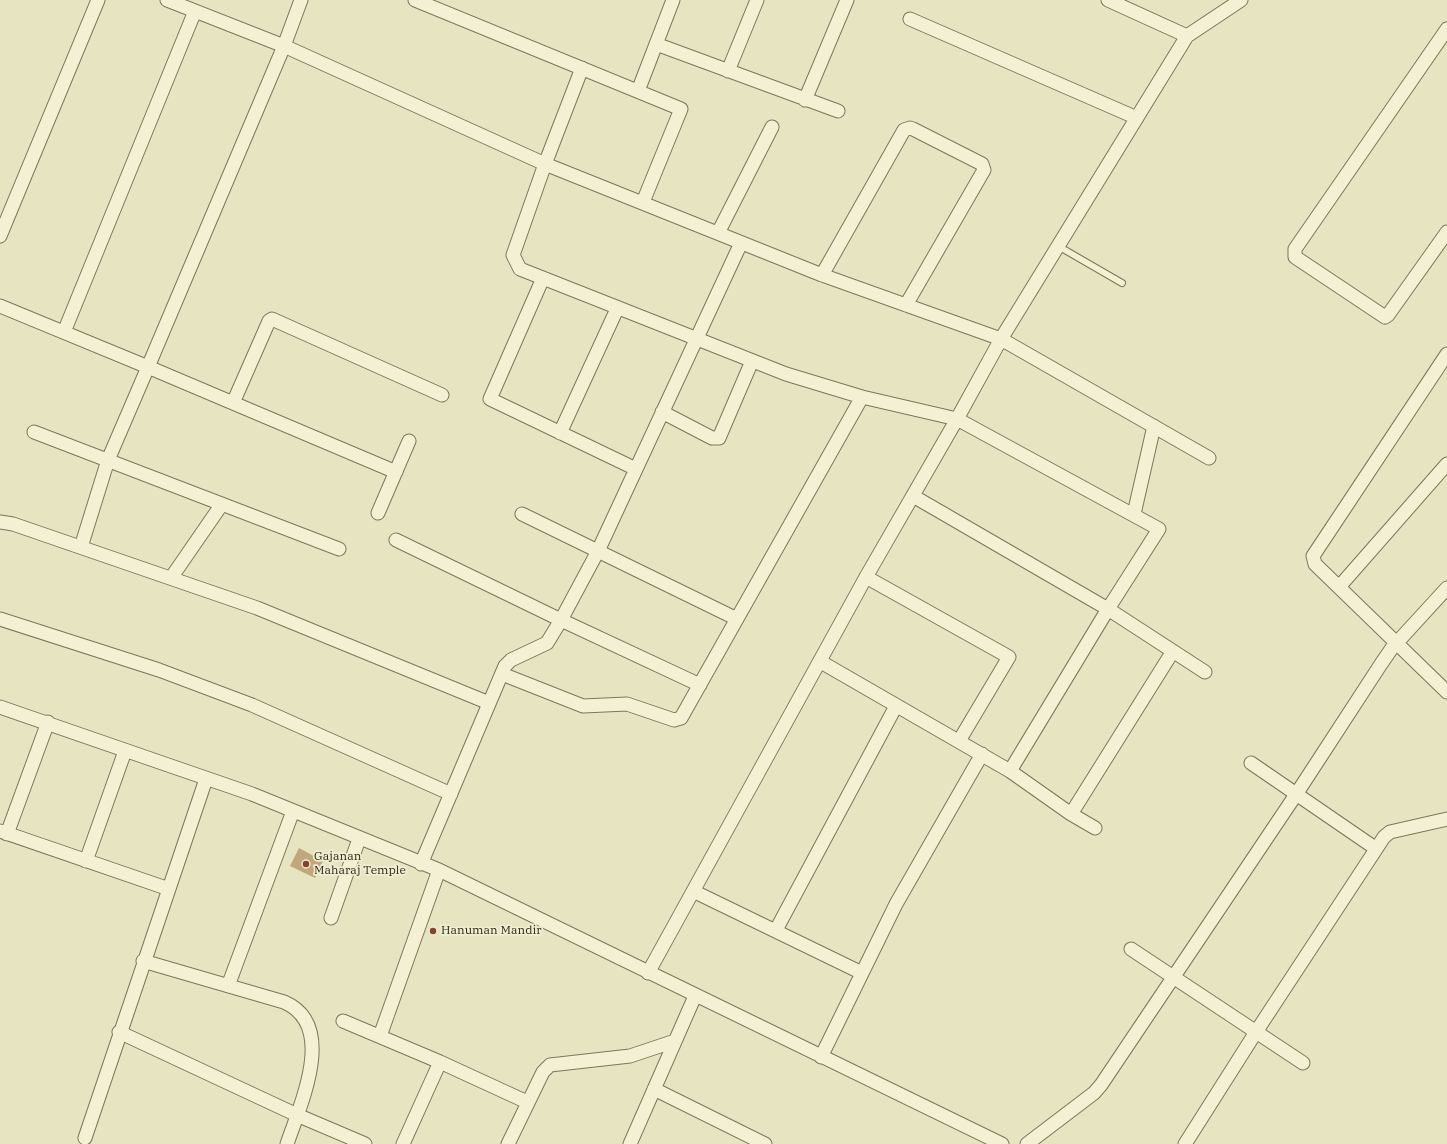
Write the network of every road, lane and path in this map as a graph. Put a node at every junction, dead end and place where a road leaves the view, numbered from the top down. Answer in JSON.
{"nodes":[{"id":1,"x":98,"y":0,"type":"edge"},
{"id":2,"x":168,"y":0,"type":"edge"},
{"id":3,"x":301,"y":0,"type":"edge"},
{"id":4,"x":416,"y":0,"type":"edge"},
{"id":5,"x":673,"y":0,"type":"edge"},
{"id":6,"x":757,"y":0,"type":"edge"},
{"id":7,"x":847,"y":0,"type":"edge"},
{"id":8,"x":1108,"y":0,"type":"edge"},
{"id":9,"x":1241,"y":0,"type":"edge"},
{"id":10,"x":196,"y":11,"type":"junction"},
{"id":11,"x":910,"y":19,"type":"dead end"},
{"id":12,"x":1447,"y":29,"type":"edge"},
{"id":13,"x":1187,"y":36,"type":"junction"},
{"id":14,"x":656,"y":44,"type":"junction"},
{"id":15,"x":284,"y":46,"type":"junction"},
{"id":16,"x":582,"y":68,"type":"junction"},
{"id":17,"x":728,"y":71,"type":"junction"},
{"id":18,"x":638,"y":91,"type":"junction"},
{"id":19,"x":805,"y":100,"type":"junction"},
{"id":20,"x":838,"y":111,"type":"dead end"},
{"id":21,"x":1137,"y":118,"type":"junction"},
{"id":22,"x":772,"y":127,"type":"dead end"},
{"id":23,"x":545,"y":164,"type":"junction"},
{"id":24,"x":644,"y":202,"type":"junction"},
{"id":25,"x":1447,"y":232,"type":"edge"},
{"id":26,"x":718,"y":233,"type":"junction"},
{"id":27,"x":0,"y":236,"type":"edge"},
{"id":28,"x":741,"y":242,"type":"junction"},
{"id":29,"x":1058,"y":246,"type":"junction"},
{"id":30,"x":822,"y":275,"type":"junction"},
{"id":31,"x":543,"y":278,"type":"junction"},
{"id":32,"x":1122,"y":283,"type":"dead end"},
{"id":33,"x":906,"y":305,"type":"junction"},
{"id":34,"x":0,"y":306,"type":"edge"},
{"id":35,"x":617,"y":308,"type":"junction"},
{"id":36,"x":64,"y":332,"type":"junction"},
{"id":37,"x":1000,"y":338,"type":"junction"},
{"id":38,"x":696,"y":339,"type":"junction"},
{"id":39,"x":1447,"y":354,"type":"edge"},
{"id":40,"x":752,"y":361,"type":"junction"},
{"id":41,"x":148,"y":367,"type":"junction"},
{"id":42,"x":442,"y":395,"type":"dead end"},
{"id":43,"x":862,"y":397,"type":"junction"},
{"id":44,"x":233,"y":403,"type":"junction"},
{"id":45,"x":662,"y":412,"type":"junction"},
{"id":46,"x":957,"y":419,"type":"junction"},
{"id":47,"x":1154,"y":426,"type":"junction"},
{"id":48,"x":34,"y":432,"type":"dead end"},
{"id":49,"x":560,"y":434,"type":"junction"},
{"id":50,"x":409,"y":441,"type":"dead end"},
{"id":51,"x":1209,"y":458,"type":"dead end"},
{"id":52,"x":108,"y":460,"type":"junction"},
{"id":53,"x":1447,"y":464,"type":"edge"},
{"id":54,"x":636,"y":469,"type":"junction"},
{"id":55,"x":396,"y":472,"type":"junction"},
{"id":56,"x":913,"y":496,"type":"junction"},
{"id":57,"x":222,"y":504,"type":"junction"},
{"id":58,"x":378,"y":513,"type":"dead end"},
{"id":59,"x":522,"y":514,"type":"dead end"},
{"id":60,"x":1134,"y":514,"type":"junction"},
{"id":61,"x":2,"y":526,"type":"edge"},
{"id":62,"x":396,"y":540,"type":"dead end"},
{"id":63,"x":81,"y":547,"type":"junction"},
{"id":64,"x":339,"y":549,"type":"dead end"},
{"id":65,"x":598,"y":550,"type":"junction"},
{"id":66,"x":866,"y":577,"type":"junction"},
{"id":67,"x":171,"y":578,"type":"junction"},
{"id":68,"x":1339,"y":587,"type":"junction"},
{"id":69,"x":1447,"y":588,"type":"edge"},
{"id":70,"x":1108,"y":609,"type":"junction"},
{"id":71,"x":0,"y":619,"type":"edge"},
{"id":72,"x":737,"y":619,"type":"junction"},
{"id":73,"x":561,"y":620,"type":"junction"},
{"id":74,"x":1396,"y":644,"type":"junction"},
{"id":75,"x":1174,"y":651,"type":"junction"},
{"id":76,"x":821,"y":662,"type":"junction"},
{"id":77,"x":1205,"y":672,"type":"dead end"},
{"id":78,"x":502,"y":674,"type":"junction"},
{"id":79,"x":700,"y":685,"type":"junction"},
{"id":80,"x":1447,"y":692,"type":"edge"},
{"id":81,"x":489,"y":703,"type":"junction"},
{"id":82,"x":896,"y":706,"type":"junction"},
{"id":83,"x":0,"y":707,"type":"edge"},
{"id":84,"x":48,"y":722,"type":"junction"},
{"id":85,"x":959,"y":741,"type":"junction"},
{"id":86,"x":125,"y":751,"type":"junction"},
{"id":87,"x":982,"y":754,"type":"junction"},
{"id":88,"x":1251,"y":763,"type":"dead end"},
{"id":89,"x":1010,"y":771,"type":"junction"},
{"id":90,"x":206,"y":779,"type":"junction"},
{"id":91,"x":451,"y":794,"type":"junction"},
{"id":92,"x":1297,"y":794,"type":"junction"},
{"id":93,"x":293,"y":811,"type":"junction"},
{"id":94,"x":1071,"y":814,"type":"junction"},
{"id":95,"x":1447,"y":819,"type":"edge"},
{"id":96,"x":1095,"y":828,"type":"dead end"},
{"id":97,"x":4,"y":832,"type":"edge"},
{"id":98,"x":359,"y":839,"type":"junction"},
{"id":99,"x":1375,"y":848,"type":"junction"},
{"id":100,"x":86,"y":861,"type":"junction"},
{"id":101,"x":421,"y":864,"type":"junction"},
{"id":102,"x":439,"y":870,"type":"junction"},
{"id":103,"x":169,"y":889,"type":"junction"},
{"id":104,"x":693,"y":891,"type":"junction"},
{"id":105,"x":331,"y":918,"type":"dead end"},
{"id":106,"x":776,"y":930,"type":"junction"},
{"id":107,"x":1131,"y":949,"type":"dead end"},
{"id":108,"x":143,"y":961,"type":"junction"},
{"id":109,"x":648,"y":973,"type":"junction"},
{"id":110,"x":862,"y":973,"type":"junction"},
{"id":111,"x":1175,"y":978,"type":"junction"},
{"id":112,"x":228,"y":986,"type":"junction"},
{"id":113,"x":695,"y":996,"type":"junction"},
{"id":114,"x":342,"y":1021,"type":"dead end"},
{"id":115,"x":119,"y":1032,"type":"junction"},
{"id":116,"x":1256,"y":1032,"type":"junction"},
{"id":117,"x":380,"y":1036,"type":"junction"},
{"id":118,"x":675,"y":1041,"type":"junction"},
{"id":119,"x":821,"y":1057,"type":"junction"},
{"id":120,"x":440,"y":1062,"type":"junction"},
{"id":121,"x":1303,"y":1063,"type":"dead end"},
{"id":122,"x":654,"y":1089,"type":"junction"},
{"id":123,"x":527,"y":1102,"type":"junction"},
{"id":124,"x":297,"y":1115,"type":"junction"},
{"id":125,"x":85,"y":1138,"type":"dead end"},
{"id":126,"x":287,"y":1144,"type":"edge"},
{"id":127,"x":365,"y":1144,"type":"edge"},
{"id":128,"x":403,"y":1144,"type":"edge"},
{"id":129,"x":508,"y":1144,"type":"edge"},
{"id":130,"x":630,"y":1144,"type":"edge"},
{"id":131,"x":765,"y":1144,"type":"edge"},
{"id":132,"x":1002,"y":1144,"type":"edge"},
{"id":133,"x":1028,"y":1144,"type":"edge"},
{"id":134,"x":1185,"y":1144,"type":"edge"}],
"edges":[{"from":1,"to":27,"type":"street"},
{"from":2,"to":10,"type":"street"},
{"from":3,"to":15,"type":"street"},
{"from":4,"to":16,"type":"street"},
{"from":5,"to":14,"type":"street"},
{"from":6,"to":17,"type":"street"},
{"from":7,"to":19,"type":"street"},
{"from":8,"to":13,"type":"street"},
{"from":9,"to":13,"type":"street"},
{"from":10,"to":15,"type":"street"},
{"from":10,"to":36,"type":"street"},
{"from":11,"to":21,"type":"street"},
{"from":12,"to":25,"type":"street"},
{"from":13,"to":21,"type":"street"},
{"from":14,"to":17,"type":"street"},
{"from":14,"to":18,"type":"street"},
{"from":15,"to":23,"type":"street"},
{"from":15,"to":41,"type":"street"},
{"from":16,"to":18,"type":"street"},
{"from":16,"to":23,"type":"street"},
{"from":17,"to":19,"type":"street"},
{"from":18,"to":24,"type":"street"},
{"from":19,"to":20,"type":"street"},
{"from":21,"to":29,"type":"street"},
{"from":22,"to":26,"type":"street"},
{"from":23,"to":24,"type":"street"},
{"from":23,"to":31,"type":"street"},
{"from":24,"to":26,"type":"street"},
{"from":26,"to":28,"type":"street"},
{"from":28,"to":30,"type":"street"},
{"from":28,"to":38,"type":"street"},
{"from":29,"to":32,"type":"lane"},
{"from":29,"to":37,"type":"street"},
{"from":30,"to":33,"type":"street"},
{"from":30,"to":33,"type":"street"},
{"from":31,"to":35,"type":"street"},
{"from":31,"to":49,"type":"street"},
{"from":33,"to":37,"type":"street"},
{"from":34,"to":36,"type":"street"},
{"from":35,"to":38,"type":"street"},
{"from":35,"to":49,"type":"street"},
{"from":36,"to":41,"type":"street"},
{"from":37,"to":46,"type":"street"},
{"from":37,"to":47,"type":"street"},
{"from":38,"to":40,"type":"street"},
{"from":38,"to":45,"type":"street"},
{"from":39,"to":68,"type":"street"},
{"from":40,"to":43,"type":"street"},
{"from":40,"to":45,"type":"street"},
{"from":41,"to":44,"type":"street"},
{"from":41,"to":52,"type":"street"},
{"from":42,"to":44,"type":"street"},
{"from":43,"to":46,"type":"street"},
{"from":43,"to":72,"type":"street"},
{"from":44,"to":55,"type":"street"},
{"from":45,"to":54,"type":"street"},
{"from":46,"to":56,"type":"street"},
{"from":46,"to":60,"type":"street"},
{"from":47,"to":51,"type":"street"},
{"from":47,"to":60,"type":"street"},
{"from":48,"to":52,"type":"street"},
{"from":49,"to":54,"type":"street"},
{"from":50,"to":55,"type":"street"},
{"from":52,"to":57,"type":"street"},
{"from":52,"to":63,"type":"street"},
{"from":53,"to":68,"type":"street"},
{"from":54,"to":65,"type":"street"},
{"from":55,"to":58,"type":"street"},
{"from":56,"to":66,"type":"street"},
{"from":56,"to":70,"type":"street"},
{"from":57,"to":64,"type":"street"},
{"from":57,"to":67,"type":"street"},
{"from":59,"to":65,"type":"street"},
{"from":60,"to":70,"type":"street"},
{"from":61,"to":63,"type":"street"},
{"from":62,"to":73,"type":"street"},
{"from":63,"to":67,"type":"street"},
{"from":65,"to":72,"type":"street"},
{"from":65,"to":73,"type":"street"},
{"from":66,"to":76,"type":"street"},
{"from":66,"to":85,"type":"street"},
{"from":67,"to":81,"type":"street"},
{"from":68,"to":74,"type":"street"},
{"from":69,"to":74,"type":"street"},
{"from":70,"to":75,"type":"street"},
{"from":70,"to":89,"type":"street"},
{"from":71,"to":91,"type":"street"},
{"from":72,"to":79,"type":"street"},
{"from":73,"to":78,"type":"street"},
{"from":73,"to":79,"type":"street"},
{"from":74,"to":80,"type":"street"},
{"from":74,"to":92,"type":"street"},
{"from":75,"to":77,"type":"street"},
{"from":75,"to":94,"type":"street"},
{"from":76,"to":82,"type":"street"},
{"from":76,"to":104,"type":"street"},
{"from":78,"to":79,"type":"street"},
{"from":78,"to":81,"type":"street"},
{"from":81,"to":91,"type":"street"},
{"from":82,"to":85,"type":"street"},
{"from":82,"to":106,"type":"street"},
{"from":83,"to":84,"type":"street"},
{"from":84,"to":86,"type":"street"},
{"from":84,"to":97,"type":"street"},
{"from":85,"to":87,"type":"street"},
{"from":86,"to":90,"type":"street"},
{"from":86,"to":100,"type":"street"},
{"from":87,"to":89,"type":"street"},
{"from":87,"to":110,"type":"street"},
{"from":88,"to":92,"type":"street"},
{"from":89,"to":94,"type":"street"},
{"from":90,"to":93,"type":"street"},
{"from":90,"to":103,"type":"street"},
{"from":91,"to":101,"type":"street"},
{"from":92,"to":99,"type":"street"},
{"from":92,"to":111,"type":"street"},
{"from":93,"to":98,"type":"street"},
{"from":93,"to":112,"type":"street"},
{"from":94,"to":96,"type":"street"},
{"from":95,"to":99,"type":"street"},
{"from":97,"to":100,"type":"street"},
{"from":98,"to":101,"type":"street"},
{"from":98,"to":105,"type":"street"},
{"from":99,"to":116,"type":"street"},
{"from":100,"to":103,"type":"street"},
{"from":101,"to":102,"type":"street"},
{"from":102,"to":109,"type":"street"},
{"from":102,"to":117,"type":"street"},
{"from":103,"to":108,"type":"street"},
{"from":104,"to":106,"type":"street"},
{"from":104,"to":109,"type":"street"},
{"from":106,"to":110,"type":"street"},
{"from":107,"to":111,"type":"street"},
{"from":108,"to":112,"type":"street"},
{"from":108,"to":115,"type":"street"},
{"from":109,"to":113,"type":"street"},
{"from":110,"to":119,"type":"street"},
{"from":111,"to":116,"type":"street"},
{"from":111,"to":133,"type":"street"},
{"from":112,"to":124,"type":"street"},
{"from":113,"to":118,"type":"street"},
{"from":113,"to":119,"type":"street"},
{"from":114,"to":117,"type":"street"},
{"from":115,"to":124,"type":"street"},
{"from":115,"to":125,"type":"street"},
{"from":116,"to":121,"type":"street"},
{"from":116,"to":134,"type":"street"},
{"from":117,"to":120,"type":"street"},
{"from":118,"to":122,"type":"street"},
{"from":118,"to":123,"type":"street"},
{"from":119,"to":132,"type":"street"},
{"from":120,"to":123,"type":"street"},
{"from":120,"to":128,"type":"street"},
{"from":122,"to":130,"type":"street"},
{"from":122,"to":131,"type":"street"},
{"from":123,"to":129,"type":"street"},
{"from":124,"to":126,"type":"street"},
{"from":124,"to":127,"type":"street"}]}
